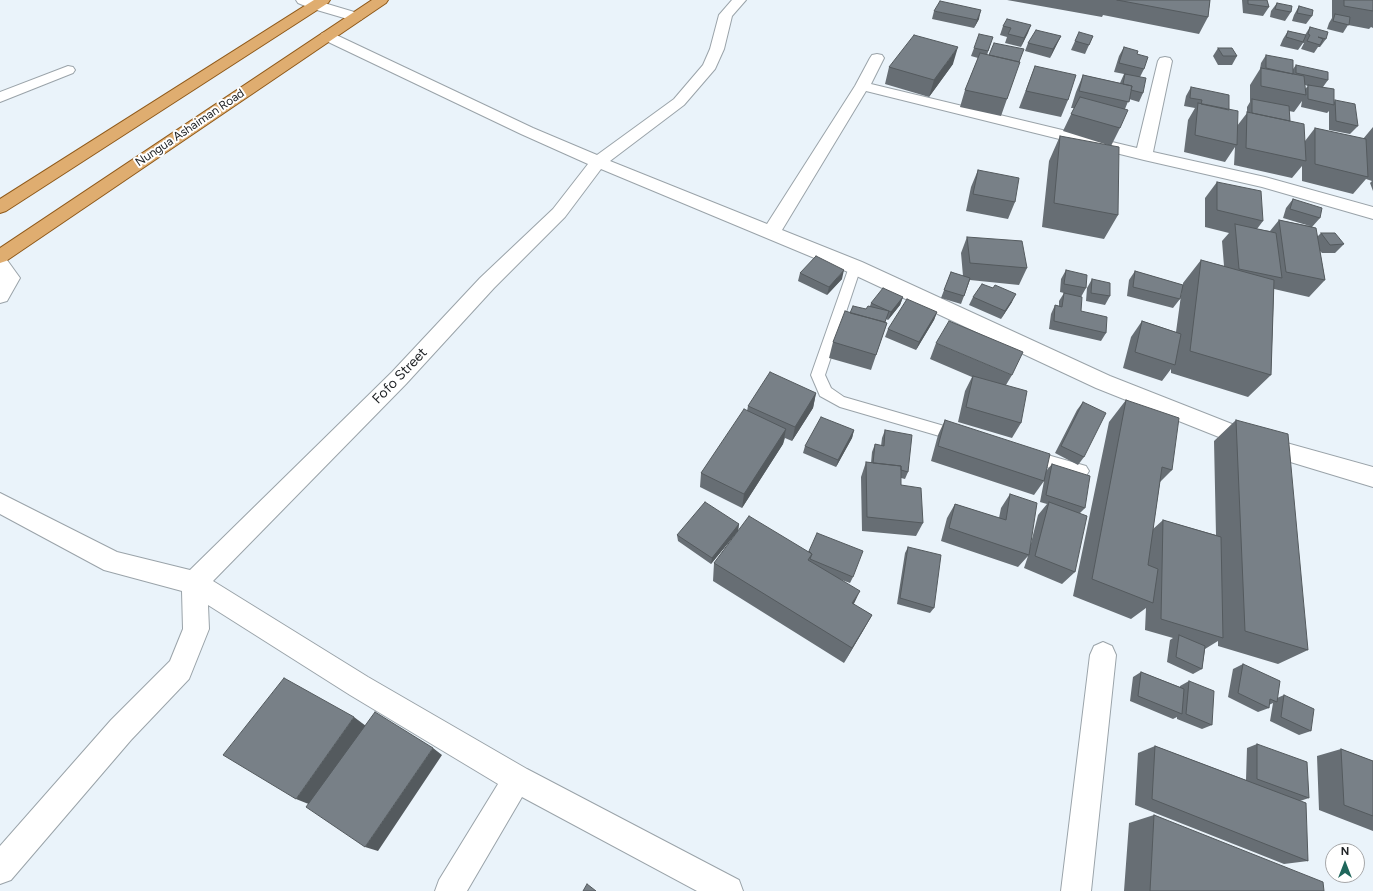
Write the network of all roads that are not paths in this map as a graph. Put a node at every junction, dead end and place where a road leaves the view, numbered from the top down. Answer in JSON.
{"nodes":[{"id":1,"x":381,"y":0,"type":"edge"},
{"id":2,"x":739,"y":0,"type":"edge"},
{"id":3,"x":313,"y":2,"type":"edge"},
{"id":4,"x":356,"y":17,"type":"junction"},
{"id":5,"x":327,"y":36,"type":"junction"},
{"id":6,"x":877,"y":58,"type":"dead end"},
{"id":7,"x":1165,"y":61,"type":"dead end"},
{"id":8,"x":68,"y":70,"type":"dead end"},
{"id":9,"x":862,"y":86,"type":"junction"},
{"id":10,"x":0,"y":97,"type":"edge"},
{"id":11,"x":1144,"y":155,"type":"junction"},
{"id":12,"x":598,"y":162,"type":"junction"},
{"id":13,"x":0,"y":207,"type":"edge"},
{"id":14,"x":1373,"y":213,"type":"edge"},
{"id":15,"x":771,"y":234,"type":"junction"},
{"id":16,"x":0,"y":257,"type":"edge"},
{"id":17,"x":0,"y":265,"type":"edge"},
{"id":18,"x":855,"y":267,"type":"junction"},
{"id":19,"x":0,"y":296,"type":"edge"},
{"id":20,"x":975,"y":440,"type":"edge"},
{"id":21,"x":1020,"y":453,"type":"edge"},
{"id":22,"x":1080,"y":471,"type":"edge"},
{"id":23,"x":1373,"y":477,"type":"edge"},
{"id":24,"x":0,"y":502,"type":"edge"},
{"id":25,"x":194,"y":583,"type":"junction"},
{"id":26,"x":1103,"y":655,"type":"dead end"},
{"id":27,"x":517,"y":779,"type":"junction"},
{"id":28,"x":0,"y":869,"type":"edge"},
{"id":29,"x":450,"y":891,"type":"edge"},
{"id":30,"x":728,"y":891,"type":"edge"},
{"id":31,"x":1076,"y":891,"type":"edge"}],
"edges":[{"from":1,"to":4,"type":"main road","name":"Nungua Ashaiman Road"},
{"from":2,"to":12,"type":"street","name":"Fofo Street"},
{"from":3,"to":4,"type":"street"},
{"from":3,"to":13,"type":"main road"},
{"from":4,"to":5,"type":"main road","name":"Nungua Ashaiman Road"},
{"from":5,"to":12,"type":"street"},
{"from":5,"to":16,"type":"main road","name":"Nungua Ashaiman Road"},
{"from":6,"to":9,"type":"street"},
{"from":7,"to":11,"type":"street"},
{"from":8,"to":10,"type":"street"},
{"from":9,"to":11,"type":"street"},
{"from":9,"to":15,"type":"street"},
{"from":11,"to":14,"type":"street"},
{"from":12,"to":15,"type":"street"},
{"from":12,"to":25,"type":"street","name":"Fofo Street"},
{"from":15,"to":18,"type":"street"},
{"from":17,"to":19,"type":"street"},
{"from":18,"to":20,"type":"lane"},
{"from":18,"to":23,"type":"street"},
{"from":21,"to":22,"type":"lane"},
{"from":24,"to":25,"type":"street"},
{"from":25,"to":27,"type":"street"},
{"from":25,"to":28,"type":"street"},
{"from":26,"to":31,"type":"street"},
{"from":27,"to":29,"type":"street"},
{"from":27,"to":30,"type":"street"}]}
